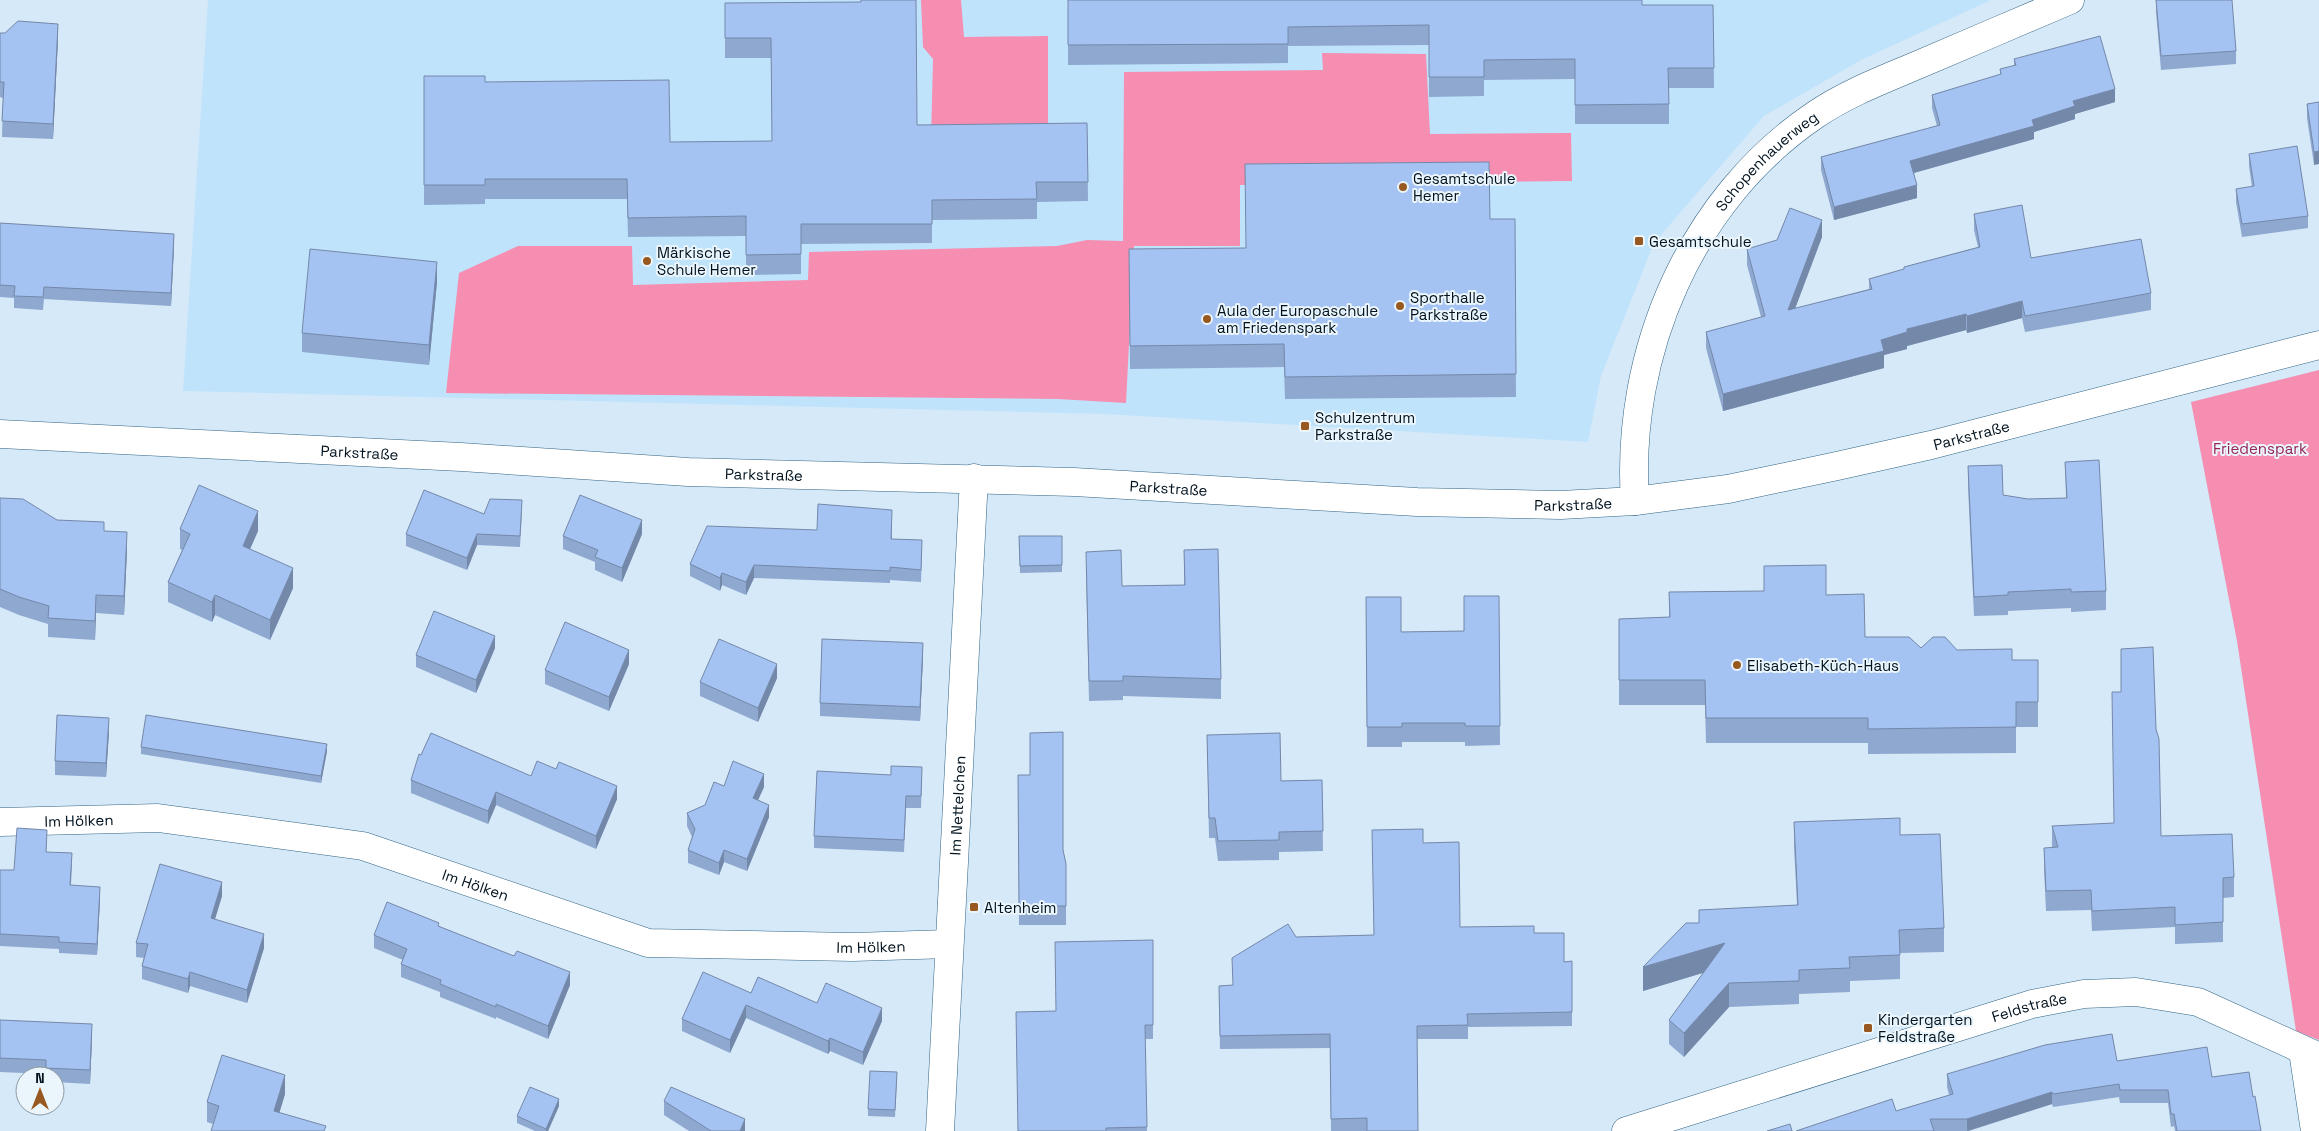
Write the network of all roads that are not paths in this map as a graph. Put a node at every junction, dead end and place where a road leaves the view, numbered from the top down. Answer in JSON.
{"nodes":[{"id":1,"x":2070,"y":0,"type":"edge"},
{"id":2,"x":2319,"y":345,"type":"edge"},
{"id":3,"x":0,"y":434,"type":"edge"},
{"id":4,"x":974,"y":478,"type":"junction"},
{"id":5,"x":1635,"y":501,"type":"junction"},
{"id":6,"x":0,"y":822,"type":"edge"},
{"id":7,"x":949,"y":944,"type":"junction"},
{"id":8,"x":2311,"y":1054,"type":"edge"},
{"id":9,"x":940,"y":1131,"type":"edge"},
{"id":10,"x":1626,"y":1131,"type":"edge"},
{"id":11,"x":2315,"y":1131,"type":"edge"}],
"edges":[{"from":1,"to":5,"type":"street","name":"Schopenhauerweg"},
{"from":2,"to":5,"type":"street","name":"Parkstraße"},
{"from":3,"to":4,"type":"street","name":"Parkstraße"},
{"from":4,"to":5,"type":"street","name":"Parkstraße"},
{"from":4,"to":7,"type":"street","name":"Im Nettelchen"},
{"from":6,"to":7,"type":"street","name":"Im Hölken"},
{"from":7,"to":9,"type":"street","name":"Im Nettelchen"},
{"from":8,"to":10,"type":"street","name":"Feldstraße"},
{"from":8,"to":11,"type":"street"}]}
